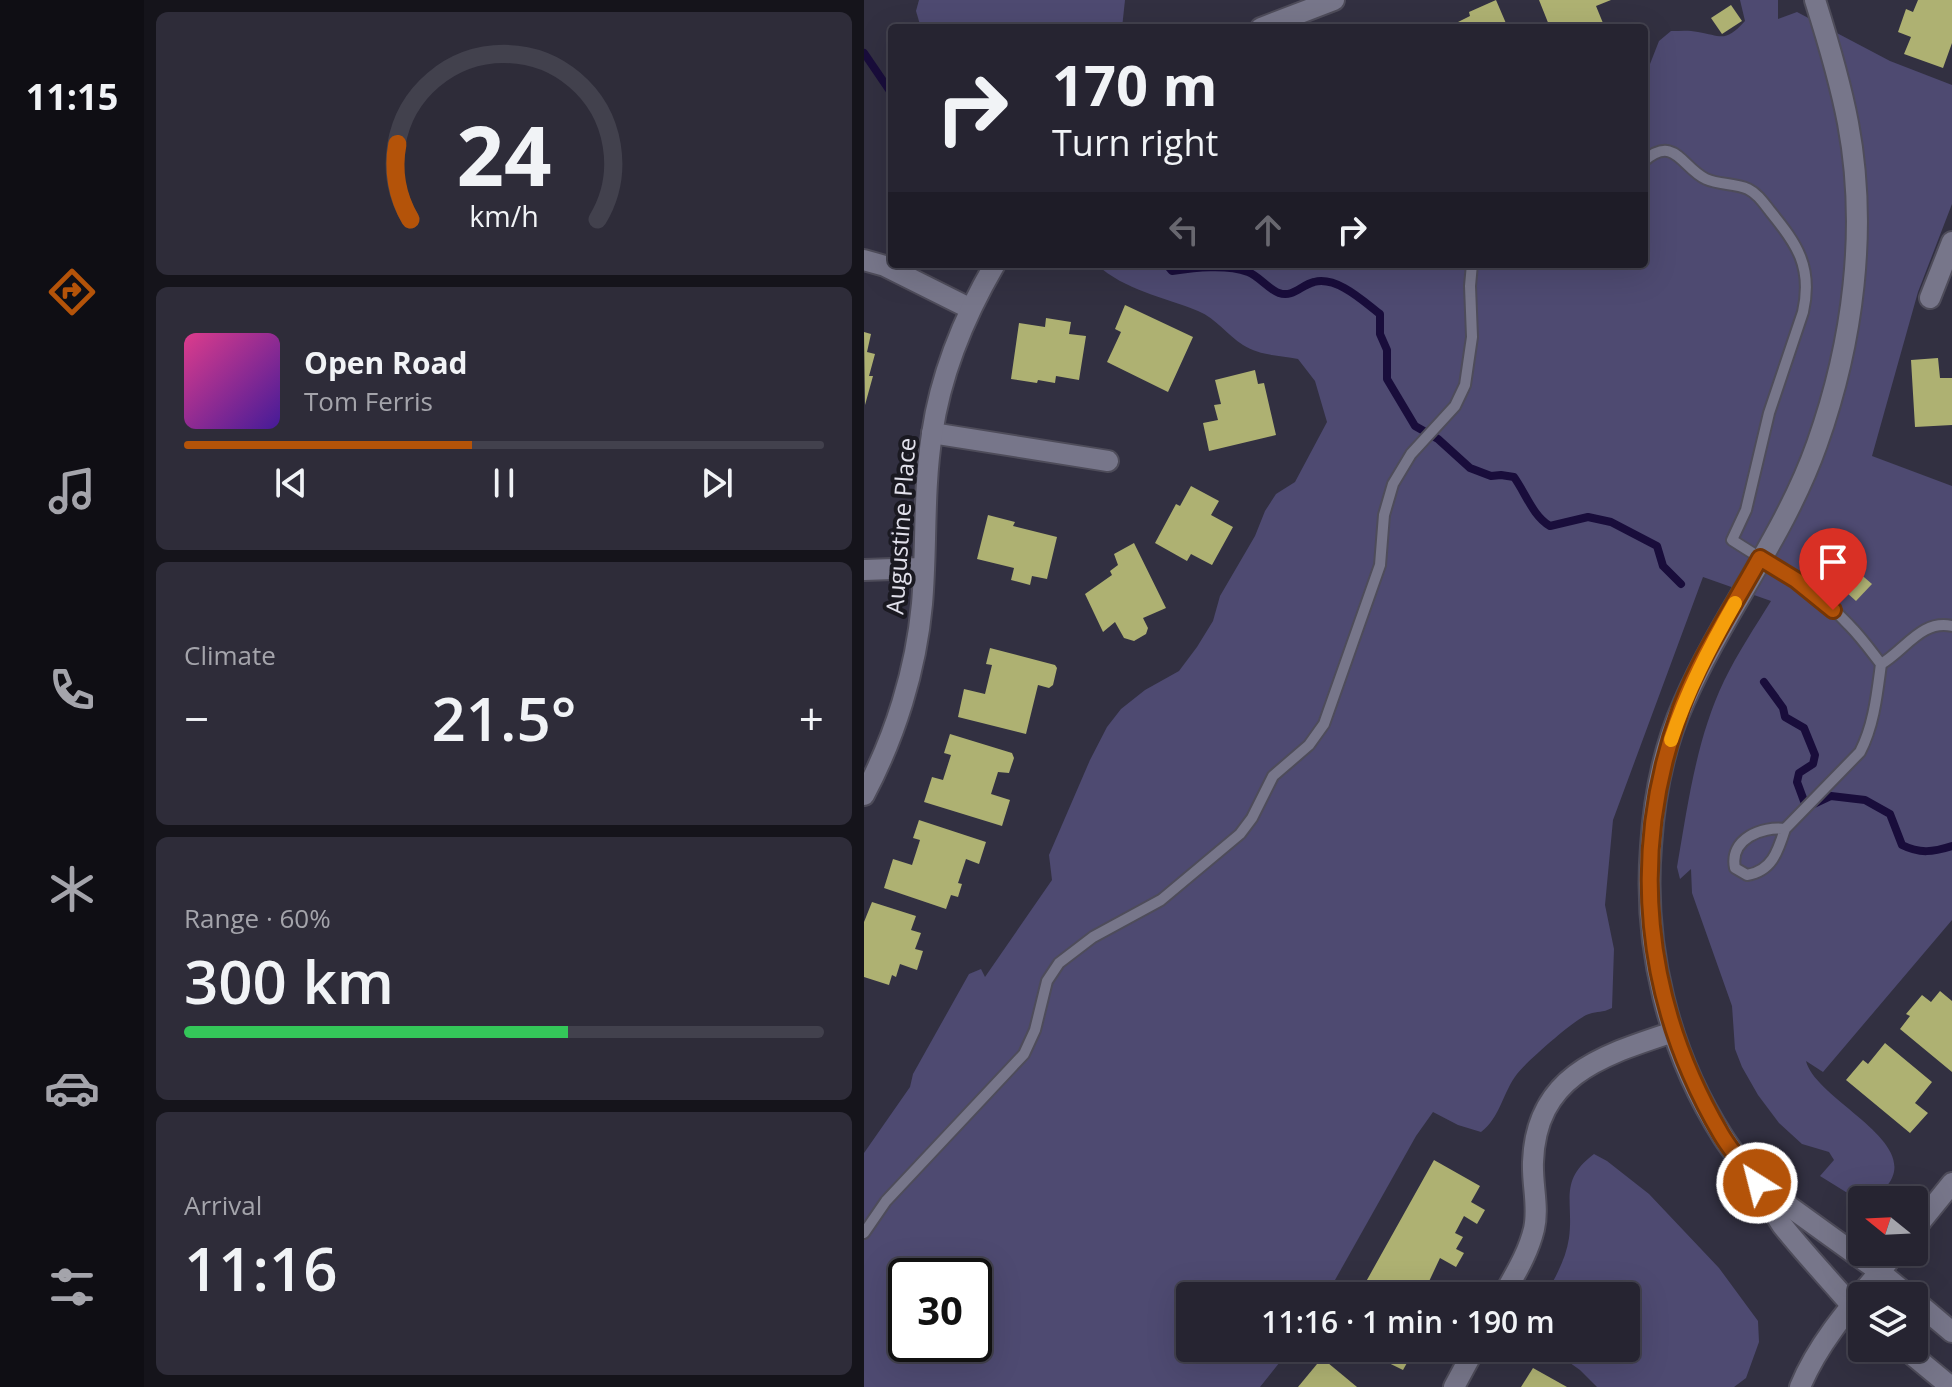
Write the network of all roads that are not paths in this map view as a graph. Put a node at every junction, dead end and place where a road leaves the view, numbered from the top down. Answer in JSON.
{"nodes":[{"id":1,"x":1334,"y":0,"type":"edge"},
{"id":2,"x":1815,"y":0,"type":"edge"},
{"id":3,"x":1271,"y":24,"type":"edge"},
{"id":4,"x":1648,"y":158,"type":"edge"},
{"id":5,"x":1952,"y":242,"type":"edge"},
{"id":6,"x":864,"y":260,"type":"edge"},
{"id":7,"x":888,"y":268,"type":"edge"},
{"id":8,"x":889,"y":268,"type":"edge"},
{"id":9,"x":993,"y":268,"type":"edge"},
{"id":10,"x":1472,"y":268,"type":"edge"},
{"id":11,"x":1930,"y":298,"type":"dead end"},
{"id":12,"x":969,"y":308,"type":"junction"},
{"id":13,"x":932,"y":433,"type":"junction"},
{"id":14,"x":1108,"y":461,"type":"dead end"},
{"id":15,"x":1760,"y":558,"type":"junction"},
{"id":16,"x":922,"y":568,"type":"junction"},
{"id":17,"x":864,"y":570,"type":"edge"},
{"id":18,"x":1952,"y":626,"type":"edge"},
{"id":19,"x":1881,"y":664,"type":"junction"},
{"id":20,"x":864,"y":795,"type":"edge"},
{"id":21,"x":1790,"y":826,"type":"junction"},
{"id":22,"x":1673,"y":1032,"type":"junction"},
{"id":23,"x":1757,"y":1183,"type":"junction"},
{"id":24,"x":1952,"y":1183,"type":"edge"},
{"id":25,"x":1928,"y":1213,"type":"edge"},
{"id":26,"x":864,"y":1233,"type":"edge"},
{"id":27,"x":1885,"y":1266,"type":"edge"},
{"id":28,"x":1880,"y":1272,"type":"junction"},
{"id":29,"x":1511,"y":1282,"type":"edge"},
{"id":30,"x":1874,"y":1282,"type":"edge"},
{"id":31,"x":1892,"y":1282,"type":"edge"},
{"id":32,"x":1848,"y":1300,"type":"edge"},
{"id":33,"x":1928,"y":1312,"type":"edge"},
{"id":34,"x":1848,"y":1320,"type":"edge"},
{"id":35,"x":1952,"y":1332,"type":"edge"},
{"id":36,"x":1467,"y":1362,"type":"edge"},
{"id":37,"x":1921,"y":1362,"type":"edge"},
{"id":38,"x":1454,"y":1387,"type":"edge"},
{"id":39,"x":1800,"y":1387,"type":"edge"},
{"id":40,"x":1951,"y":1387,"type":"edge"}],
"edges":[{"from":1,"to":3,"type":"street"},
{"from":2,"to":15,"type":"street"},
{"from":4,"to":15,"type":"lane"},
{"from":5,"to":11,"type":"street"},
{"from":6,"to":7,"type":"street"},
{"from":8,"to":12,"type":"street"},
{"from":9,"to":12,"type":"street","name":"Augustine Place"},
{"from":10,"to":26,"type":"lane"},
{"from":12,"to":13,"type":"street","name":"Augustine Place"},
{"from":13,"to":14,"type":"street"},
{"from":13,"to":16,"type":"street","name":"Augustine Place"},
{"from":15,"to":19,"type":"lane"},
{"from":15,"to":22,"type":"street"},
{"from":16,"to":17,"type":"street"},
{"from":16,"to":20,"type":"street","name":"Augustine Place"},
{"from":18,"to":19,"type":"lane"},
{"from":19,"to":21,"type":"lane"},
{"from":21,"to":21,"type":"lane"},
{"from":22,"to":23,"type":"street"},
{"from":22,"to":29,"type":"street"},
{"from":23,"to":28,"type":"street"},
{"from":23,"to":32,"type":"street"},
{"from":24,"to":25,"type":"street"},
{"from":27,"to":28,"type":"street"},
{"from":28,"to":30,"type":"street"},
{"from":28,"to":31,"type":"street"},
{"from":33,"to":35,"type":"street"},
{"from":34,"to":39,"type":"street"},
{"from":36,"to":38,"type":"street"},
{"from":37,"to":40,"type":"street"}]}
